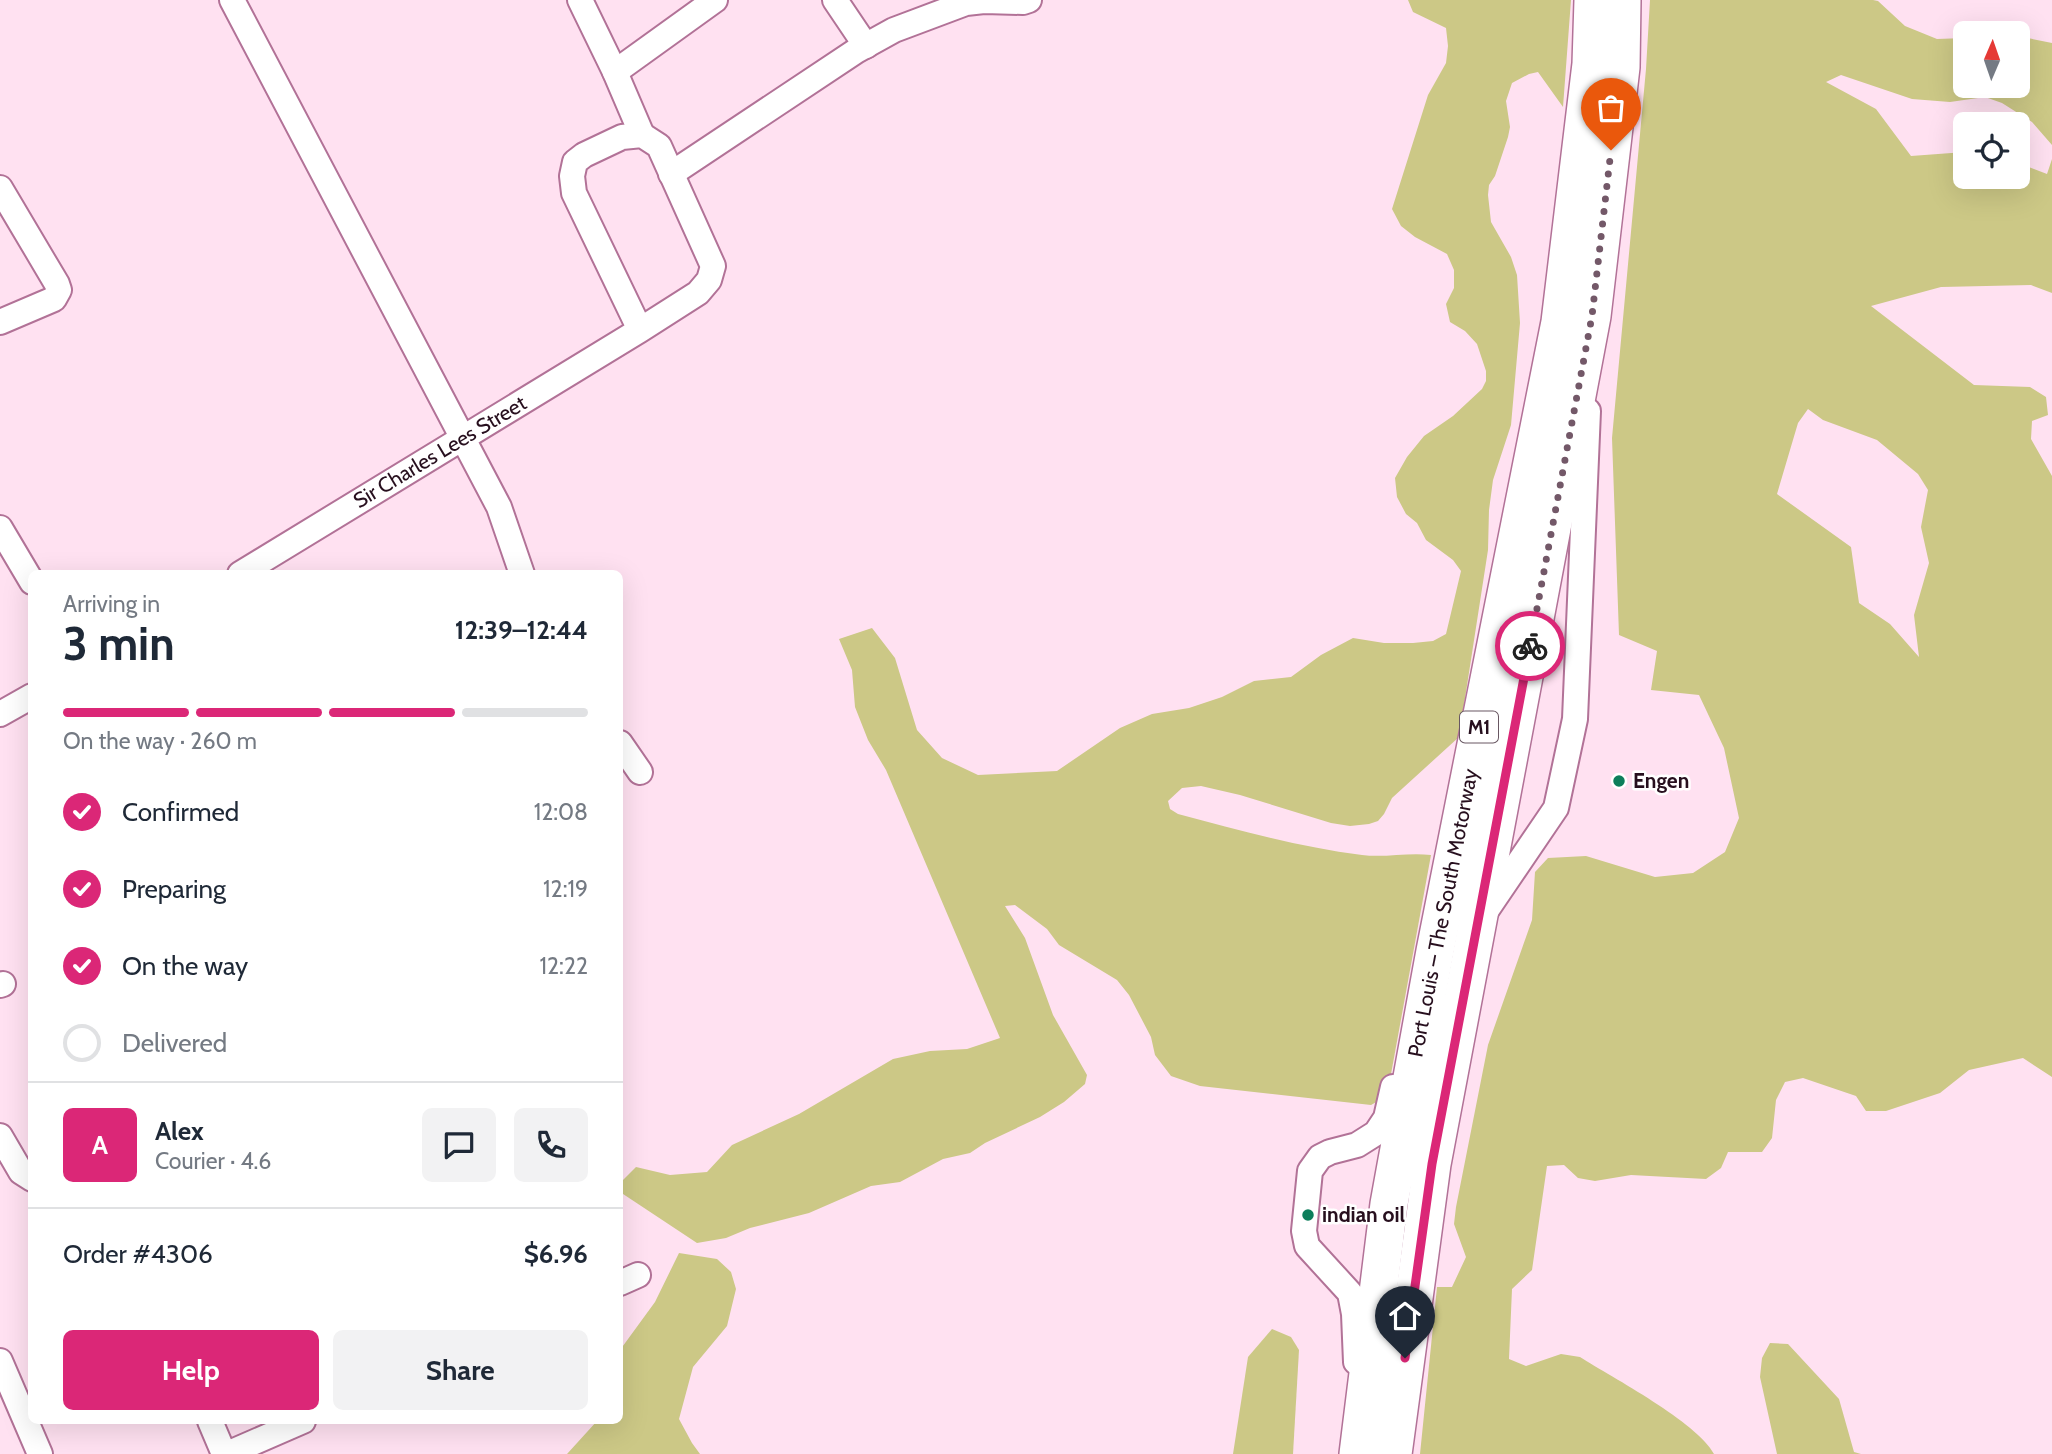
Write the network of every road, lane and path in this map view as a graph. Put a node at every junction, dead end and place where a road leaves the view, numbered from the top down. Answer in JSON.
{"nodes":[{"id":1,"x":232,"y":0,"type":"edge"},
{"id":2,"x":580,"y":0,"type":"edge"},
{"id":3,"x":835,"y":0,"type":"edge"},
{"id":4,"x":1029,"y":0,"type":"edge"},
{"id":5,"x":1593,"y":0,"type":"edge"},
{"id":6,"x":1622,"y":0,"type":"edge"},
{"id":7,"x":705,"y":3,"type":"edge"},
{"id":8,"x":866,"y":46,"type":"junction"},
{"id":9,"x":615,"y":72,"type":"junction"},
{"id":10,"x":642,"y":135,"type":"junction"},
{"id":11,"x":671,"y":174,"type":"junction"},
{"id":12,"x":0,"y":188,"type":"edge"},
{"id":13,"x":1592,"y":316,"type":"junction"},
{"id":14,"x":0,"y":323,"type":"edge"},
{"id":15,"x":640,"y":330,"type":"junction"},
{"id":16,"x":464,"y":438,"type":"junction"},
{"id":17,"x":0,"y":528,"type":"edge"},
{"id":18,"x":247,"y":570,"type":"edge"},
{"id":19,"x":521,"y":570,"type":"edge"},
{"id":20,"x":28,"y":575,"type":"edge"},
{"id":21,"x":28,"y":698,"type":"edge"},
{"id":22,"x":0,"y":714,"type":"edge"},
{"id":23,"x":623,"y":747,"type":"edge"},
{"id":24,"x":640,"y":772,"type":"dead end"},
{"id":25,"x":1478,"y":923,"type":"junction"},
{"id":26,"x":1434,"y":951,"type":"junction"},
{"id":27,"x":0,"y":1136,"type":"edge"},
{"id":28,"x":28,"y":1176,"type":"edge"},
{"id":29,"x":3,"y":1373,"type":"edge"},
{"id":30,"x":211,"y":1424,"type":"edge"},
{"id":31,"x":296,"y":1424,"type":"edge"},
{"id":32,"x":1370,"y":1452,"type":"edge"},
{"id":33,"x":40,"y":1454,"type":"edge"},
{"id":34,"x":226,"y":1454,"type":"edge"}],
"edges":[{"from":1,"to":16,"type":"street"},
{"from":2,"to":9,"type":"street"},
{"from":3,"to":8,"type":"street"},
{"from":4,"to":8,"type":"street"},
{"from":5,"to":26,"type":"highway","name":"Port Louis – The South Motorway","number":"M1"},
{"from":6,"to":13,"type":"highway","name":"Port Louis – The South Motorway","number":"M1"},
{"from":7,"to":9,"type":"street"},
{"from":8,"to":11,"type":"street"},
{"from":9,"to":10,"type":"street"},
{"from":10,"to":11,"type":"street","name":"Sir Charles Lees Street"},
{"from":10,"to":15,"type":"street"},
{"from":11,"to":15,"type":"street","name":"Sir Charles Lees Street"},
{"from":12,"to":14,"type":"street"},
{"from":13,"to":25,"type":"highway","name":"Port Louis – The South Motorway","number":"M1"},
{"from":13,"to":25,"type":"street"},
{"from":15,"to":16,"type":"street","name":"Sir Charles Lees Street"},
{"from":16,"to":18,"type":"street","name":"Sir Charles Lees Street"},
{"from":16,"to":19,"type":"street"},
{"from":17,"to":20,"type":"street"},
{"from":21,"to":22,"type":"street"},
{"from":23,"to":24,"type":"street"},
{"from":25,"to":32,"type":"highway","name":"Port Louis – The South Motorway","number":"M1"},
{"from":26,"to":32,"type":"highway","name":"Port Louis – The South Motorway","number":"M1"},
{"from":26,"to":32,"type":"street"},
{"from":27,"to":28,"type":"street"},
{"from":29,"to":33,"type":"street"},
{"from":30,"to":34,"type":"street"},
{"from":31,"to":34,"type":"street"}]}
